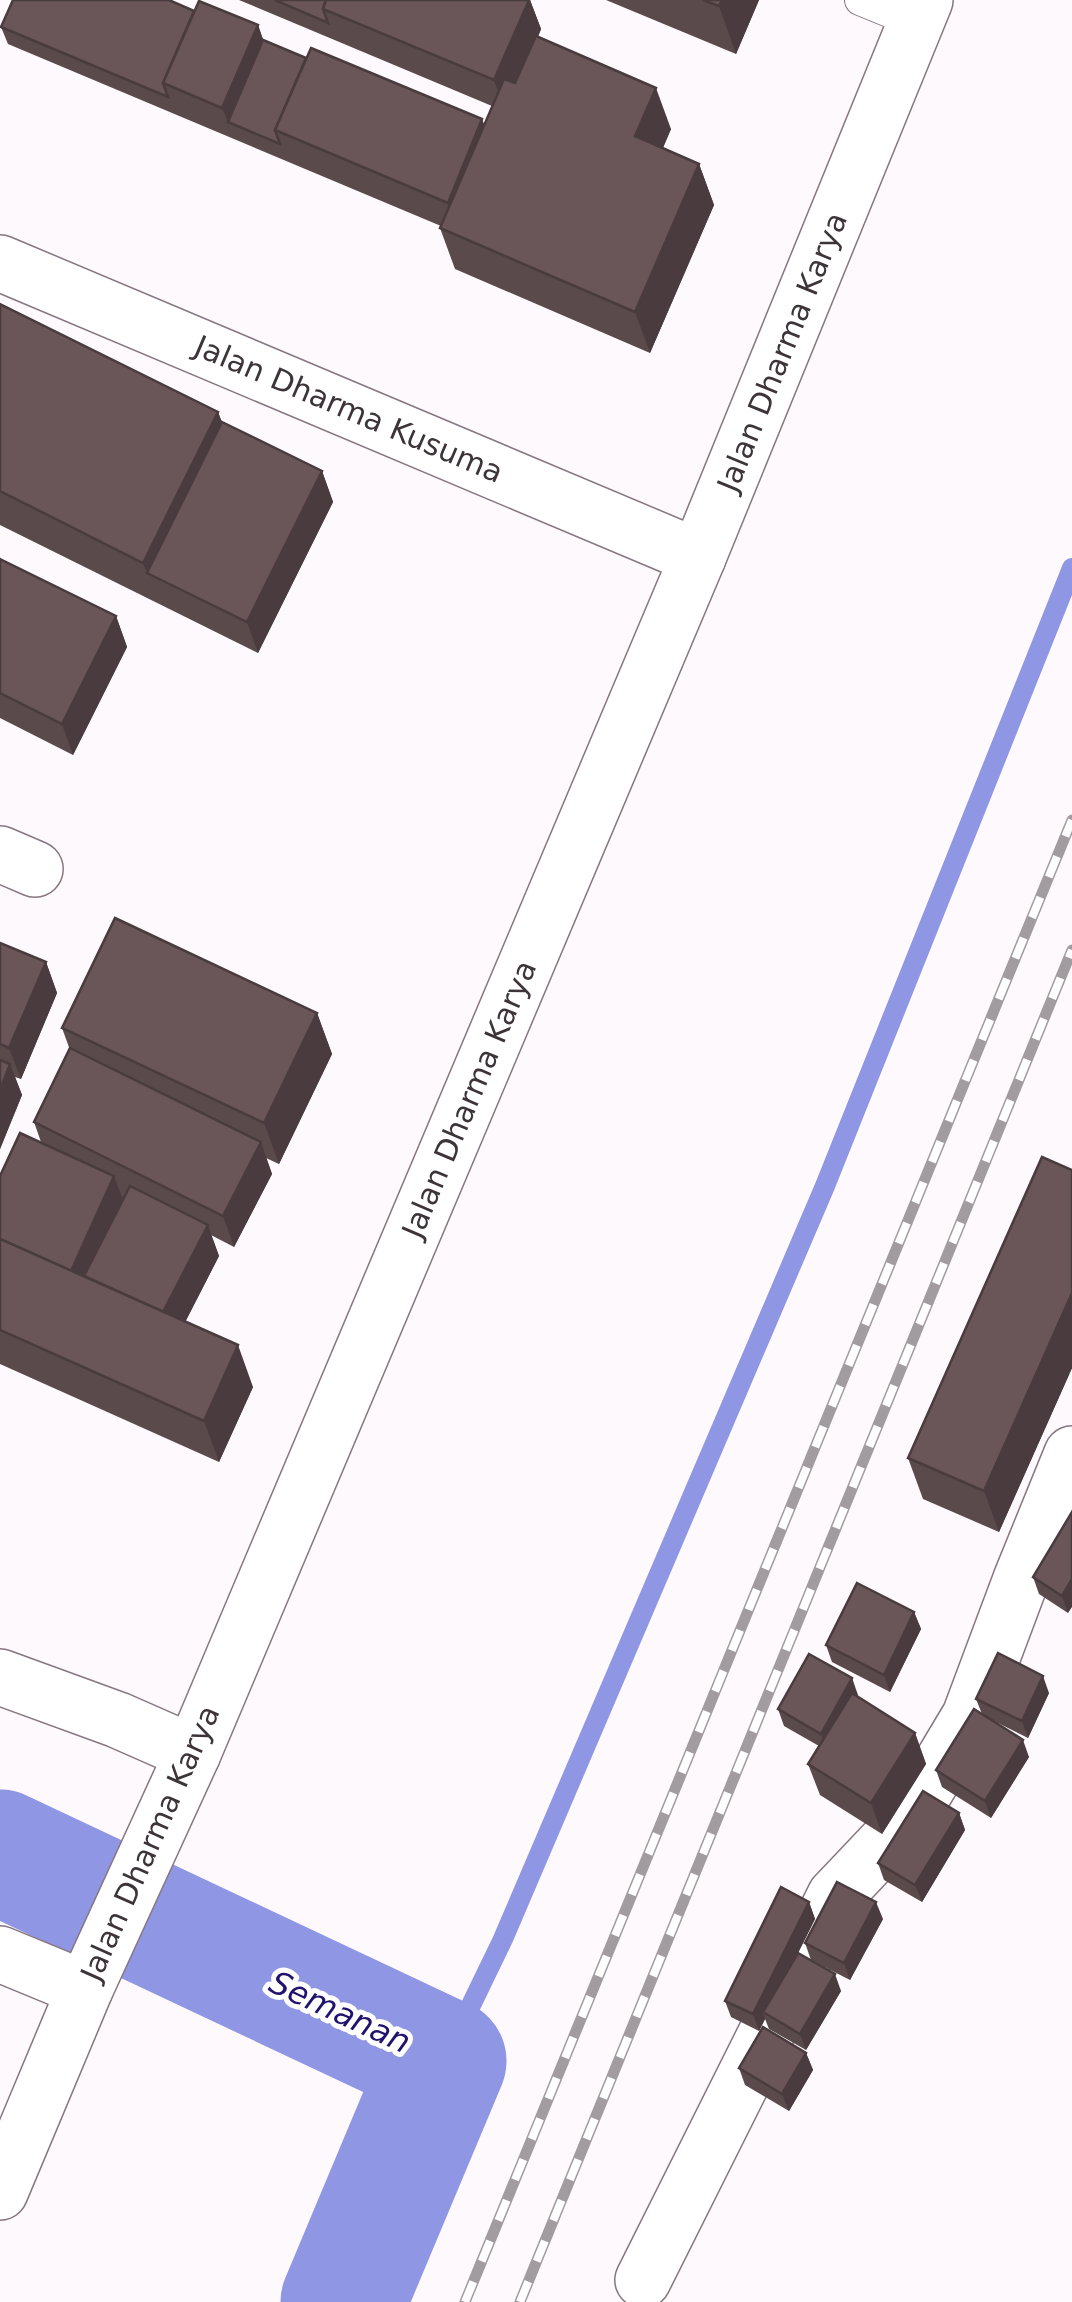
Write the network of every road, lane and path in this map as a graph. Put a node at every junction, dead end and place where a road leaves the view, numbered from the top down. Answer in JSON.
{"nodes":[{"id":1,"x":860,"y":0,"type":"edge"},
{"id":2,"x":921,"y":12,"type":"edge"},
{"id":3,"x":0,"y":263,"type":"edge"},
{"id":4,"x":698,"y":557,"type":"junction"},
{"id":5,"x":1072,"y":1454,"type":"edge"},
{"id":6,"x":0,"y":1677,"type":"edge"},
{"id":7,"x":184,"y":1772,"type":"junction"},
{"id":8,"x":0,"y":1954,"type":"edge"},
{"id":9,"x":94,"y":1970,"type":"junction"},
{"id":10,"x":0,"y":2192,"type":"edge"},
{"id":11,"x":643,"y":2280,"type":"dead end"}],
"edges":[{"from":1,"to":2,"type":"lane"},
{"from":2,"to":4,"type":"street","name":"Jalan Dharma Karya"},
{"from":3,"to":4,"type":"street","name":"Jalan Dharma Kusuma"},
{"from":4,"to":7,"type":"street","name":"Jalan Dharma Karya"},
{"from":5,"to":11,"type":"street"},
{"from":6,"to":7,"type":"street"},
{"from":7,"to":9,"type":"street","name":"Jalan Dharma Karya"},
{"from":8,"to":9,"type":"street"},
{"from":9,"to":10,"type":"street","name":"Jalan Dharma Karya"}]}
